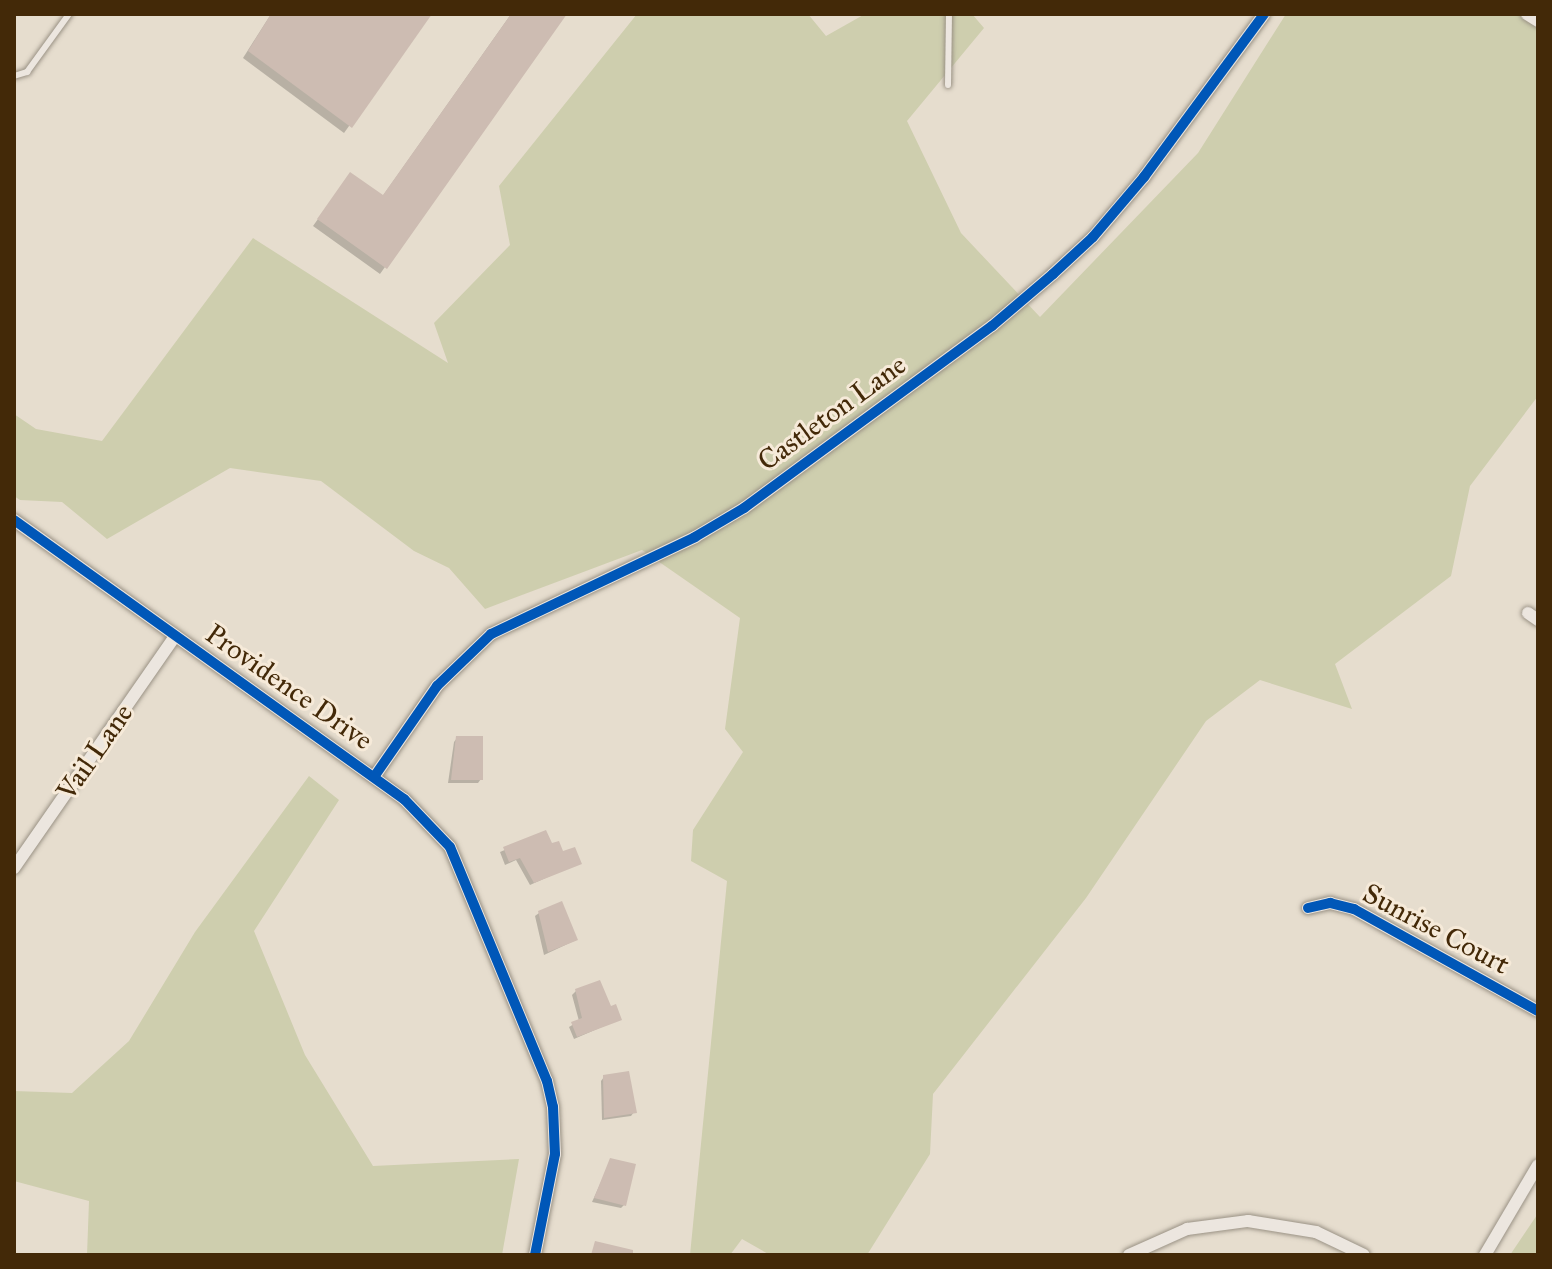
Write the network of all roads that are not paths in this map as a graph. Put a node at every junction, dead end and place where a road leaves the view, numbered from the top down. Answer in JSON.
{"nodes":[{"id":1,"x":69,"y":14,"type":"edge"},
{"id":2,"x":949,"y":14,"type":"edge"},
{"id":3,"x":1264,"y":14,"type":"edge"},
{"id":4,"x":1527,"y":14,"type":"edge"},
{"id":5,"x":1538,"y":21,"type":"edge"},
{"id":6,"x":14,"y":76,"type":"edge"},
{"id":7,"x":948,"y":85,"type":"dead end"},
{"id":8,"x":14,"y":520,"type":"edge"},
{"id":9,"x":175,"y":636,"type":"junction"},
{"id":10,"x":374,"y":777,"type":"junction"},
{"id":11,"x":14,"y":868,"type":"edge"},
{"id":12,"x":1308,"y":908,"type":"dead end"},
{"id":13,"x":1538,"y":1011,"type":"edge"},
{"id":14,"x":1538,"y":1165,"type":"edge"},
{"id":15,"x":535,"y":1255,"type":"edge"},
{"id":16,"x":1129,"y":1255,"type":"edge"},
{"id":17,"x":1364,"y":1255,"type":"edge"},
{"id":18,"x":1485,"y":1255,"type":"edge"}],
"edges":[{"from":1,"to":6,"type":"lane"},
{"from":2,"to":7,"type":"lane"},
{"from":3,"to":10,"type":"street","name":"Castleton Lane"},
{"from":4,"to":5,"type":"street"},
{"from":8,"to":9,"type":"street","name":"Providence Drive"},
{"from":9,"to":10,"type":"street","name":"Providence Drive"},
{"from":9,"to":11,"type":"street","name":"Vail Lane"},
{"from":10,"to":15,"type":"street","name":"Providence Drive"},
{"from":12,"to":13,"type":"street","name":"Sunrise Court"},
{"from":14,"to":18,"type":"street"},
{"from":16,"to":17,"type":"street"}]}
